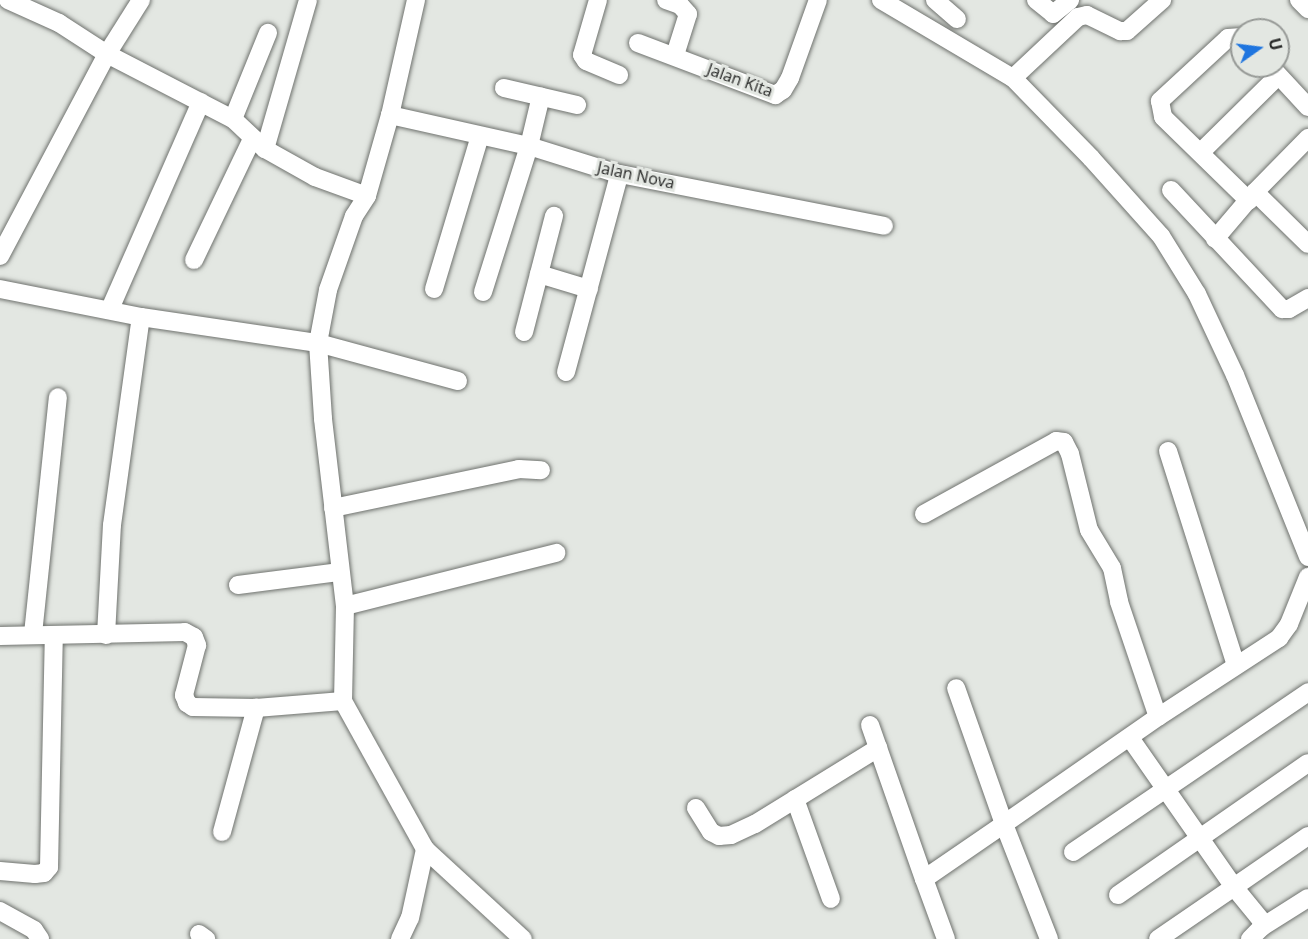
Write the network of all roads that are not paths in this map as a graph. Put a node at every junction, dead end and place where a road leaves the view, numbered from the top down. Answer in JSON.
{"nodes":[{"id":1,"x":8,"y":0,"type":"edge"},
{"id":2,"x":141,"y":0,"type":"edge"},
{"id":3,"x":309,"y":0,"type":"edge"},
{"id":4,"x":416,"y":0,"type":"edge"},
{"id":5,"x":598,"y":0,"type":"edge"},
{"id":6,"x":666,"y":0,"type":"edge"},
{"id":7,"x":818,"y":0,"type":"edge"},
{"id":8,"x":881,"y":0,"type":"edge"},
{"id":9,"x":935,"y":0,"type":"edge"},
{"id":10,"x":1036,"y":0,"type":"edge"},
{"id":11,"x":1070,"y":0,"type":"edge"},
{"id":12,"x":1162,"y":0,"type":"edge"},
{"id":13,"x":1299,"y":0,"type":"edge"},
{"id":14,"x":1308,"y":9,"type":"edge"},
{"id":15,"x":957,"y":19,"type":"dead end"},
{"id":16,"x":268,"y":33,"type":"dead end"},
{"id":17,"x":1230,"y":38,"type":"edge"},
{"id":18,"x":638,"y":43,"type":"dead end"},
{"id":19,"x":107,"y":54,"type":"junction"},
{"id":20,"x":675,"y":55,"type":"junction"},
{"id":21,"x":620,"y":75,"type":"dead end"},
{"id":22,"x":1013,"y":78,"type":"junction"},
{"id":23,"x":1268,"y":78,"type":"edge"},
{"id":24,"x":1281,"y":78,"type":"edge"},
{"id":25,"x":504,"y":87,"type":"dead end"},
{"id":26,"x":541,"y":96,"type":"junction"},
{"id":27,"x":201,"y":102,"type":"junction"},
{"id":28,"x":577,"y":105,"type":"dead end"},
{"id":29,"x":1308,"y":107,"type":"edge"},
{"id":30,"x":390,"y":115,"type":"junction"},
{"id":31,"x":233,"y":119,"type":"junction"},
{"id":32,"x":480,"y":136,"type":"junction"},
{"id":33,"x":1308,"y":138,"type":"edge"},
{"id":34,"x":258,"y":144,"type":"junction"},
{"id":35,"x":529,"y":146,"type":"junction"},
{"id":36,"x":1201,"y":152,"type":"junction"},
{"id":37,"x":615,"y":173,"type":"junction"},
{"id":38,"x":1171,"y":190,"type":"dead end"},
{"id":39,"x":367,"y":196,"type":"junction"},
{"id":40,"x":1252,"y":196,"type":"junction"},
{"id":41,"x":554,"y":216,"type":"dead end"},
{"id":42,"x":884,"y":226,"type":"dead end"},
{"id":43,"x":1305,"y":236,"type":"edge"},
{"id":44,"x":1215,"y":238,"type":"junction"},
{"id":45,"x":0,"y":256,"type":"edge"},
{"id":46,"x":194,"y":260,"type":"dead end"},
{"id":47,"x":539,"y":274,"type":"junction"},
{"id":48,"x":0,"y":289,"type":"edge"},
{"id":49,"x":434,"y":289,"type":"dead end"},
{"id":50,"x":589,"y":289,"type":"junction"},
{"id":51,"x":483,"y":292,"type":"dead end"},
{"id":52,"x":1308,"y":298,"type":"edge"},
{"id":53,"x":110,"y":309,"type":"junction"},
{"id":54,"x":141,"y":317,"type":"junction"},
{"id":55,"x":524,"y":332,"type":"dead end"},
{"id":56,"x":318,"y":343,"type":"junction"},
{"id":57,"x":566,"y":372,"type":"dead end"},
{"id":58,"x":458,"y":381,"type":"dead end"},
{"id":59,"x":58,"y":397,"type":"dead end"},
{"id":60,"x":1168,"y":451,"type":"dead end"},
{"id":61,"x":541,"y":470,"type":"dead end"},
{"id":62,"x":333,"y":508,"type":"junction"},
{"id":63,"x":924,"y":514,"type":"dead end"},
{"id":64,"x":556,"y":553,"type":"dead end"},
{"id":65,"x":1308,"y":557,"type":"edge"},
{"id":66,"x":340,"y":572,"type":"junction"},
{"id":67,"x":1308,"y":577,"type":"edge"},
{"id":68,"x":238,"y":585,"type":"dead end"},
{"id":69,"x":345,"y":606,"type":"junction"},
{"id":70,"x":33,"y":634,"type":"junction"},
{"id":71,"x":54,"y":635,"type":"junction"},
{"id":72,"x":106,"y":635,"type":"junction"},
{"id":73,"x":0,"y":636,"type":"edge"},
{"id":74,"x":1236,"y":666,"type":"junction"},
{"id":75,"x":956,"y":688,"type":"dead end"},
{"id":76,"x":1308,"y":692,"type":"edge"},
{"id":77,"x":343,"y":700,"type":"junction"},
{"id":78,"x":256,"y":708,"type":"junction"},
{"id":79,"x":1158,"y":717,"type":"junction"},
{"id":80,"x":870,"y":725,"type":"dead end"},
{"id":81,"x":1130,"y":738,"type":"junction"},
{"id":82,"x":878,"y":748,"type":"junction"},
{"id":83,"x":1308,"y":763,"type":"edge"},
{"id":84,"x":1165,"y":788,"type":"junction"},
{"id":85,"x":795,"y":799,"type":"junction"},
{"id":86,"x":696,"y":808,"type":"dead end"},
{"id":87,"x":1004,"y":824,"type":"junction"},
{"id":88,"x":222,"y":832,"type":"dead end"},
{"id":89,"x":1308,"y":836,"type":"edge"},
{"id":90,"x":1201,"y":840,"type":"junction"},
{"id":91,"x":425,"y":849,"type":"junction"},
{"id":92,"x":1073,"y":852,"type":"dead end"},
{"id":93,"x":0,"y":871,"type":"edge"},
{"id":94,"x":924,"y":879,"type":"junction"},
{"id":95,"x":1234,"y":887,"type":"junction"},
{"id":96,"x":1118,"y":895,"type":"dead end"},
{"id":97,"x":1308,"y":898,"type":"edge"},
{"id":98,"x":831,"y":899,"type":"dead end"},
{"id":99,"x":0,"y":911,"type":"edge"},
{"id":100,"x":1256,"y":933,"type":"edge"},
{"id":101,"x":40,"y":939,"type":"edge"},
{"id":102,"x":400,"y":939,"type":"edge"},
{"id":103,"x":523,"y":939,"type":"edge"},
{"id":104,"x":946,"y":939,"type":"edge"},
{"id":105,"x":1049,"y":939,"type":"edge"},
{"id":106,"x":1158,"y":939,"type":"edge"}],
"edges":[{"from":1,"to":19,"type":"street"},
{"from":2,"to":19,"type":"street"},
{"from":3,"to":34,"type":"street"},
{"from":4,"to":30,"type":"street"},
{"from":5,"to":21,"type":"street"},
{"from":6,"to":20,"type":"street"},
{"from":7,"to":20,"type":"street","name":"Jalan Kita"},
{"from":8,"to":22,"type":"street"},
{"from":9,"to":15,"type":"street"},
{"from":10,"to":11,"type":"street"},
{"from":12,"to":22,"type":"street"},
{"from":13,"to":14,"type":"street"},
{"from":16,"to":31,"type":"street"},
{"from":17,"to":36,"type":"street"},
{"from":18,"to":20,"type":"street","name":"Jalan Kita"},
{"from":19,"to":27,"type":"street"},
{"from":19,"to":45,"type":"street"},
{"from":22,"to":65,"type":"street"},
{"from":23,"to":36,"type":"street"},
{"from":24,"to":29,"type":"street"},
{"from":25,"to":26,"type":"street"},
{"from":26,"to":28,"type":"street"},
{"from":26,"to":35,"type":"street"},
{"from":27,"to":31,"type":"street"},
{"from":27,"to":53,"type":"street"},
{"from":30,"to":32,"type":"street","name":"Jalan Nova"},
{"from":30,"to":39,"type":"street"},
{"from":31,"to":34,"type":"street"},
{"from":32,"to":35,"type":"street","name":"Jalan Nova"},
{"from":32,"to":49,"type":"street"},
{"from":33,"to":40,"type":"street"},
{"from":34,"to":39,"type":"street"},
{"from":34,"to":46,"type":"street"},
{"from":35,"to":37,"type":"street","name":"Jalan Nova"},
{"from":35,"to":51,"type":"street"},
{"from":36,"to":40,"type":"street"},
{"from":37,"to":42,"type":"street","name":"Jalan Nova"},
{"from":37,"to":50,"type":"street"},
{"from":38,"to":44,"type":"street"},
{"from":39,"to":56,"type":"street"},
{"from":40,"to":43,"type":"street"},
{"from":40,"to":44,"type":"street"},
{"from":41,"to":47,"type":"street"},
{"from":44,"to":52,"type":"street"},
{"from":47,"to":50,"type":"street"},
{"from":47,"to":55,"type":"street"},
{"from":48,"to":53,"type":"street"},
{"from":50,"to":57,"type":"street"},
{"from":53,"to":54,"type":"street"},
{"from":54,"to":56,"type":"street"},
{"from":54,"to":72,"type":"street"},
{"from":56,"to":58,"type":"street"},
{"from":56,"to":62,"type":"street"},
{"from":59,"to":70,"type":"street"},
{"from":60,"to":74,"type":"street"},
{"from":61,"to":62,"type":"street"},
{"from":62,"to":66,"type":"street"},
{"from":63,"to":79,"type":"street"},
{"from":64,"to":69,"type":"street"},
{"from":66,"to":68,"type":"street"},
{"from":66,"to":69,"type":"street"},
{"from":67,"to":74,"type":"street"},
{"from":69,"to":77,"type":"street"},
{"from":70,"to":71,"type":"street"},
{"from":70,"to":73,"type":"street"},
{"from":71,"to":72,"type":"street"},
{"from":71,"to":93,"type":"street"},
{"from":72,"to":78,"type":"street"},
{"from":74,"to":79,"type":"street"},
{"from":75,"to":87,"type":"street"},
{"from":76,"to":84,"type":"street"},
{"from":77,"to":78,"type":"street"},
{"from":77,"to":91,"type":"street"},
{"from":78,"to":88,"type":"street"},
{"from":79,"to":81,"type":"street"},
{"from":80,"to":82,"type":"street"},
{"from":81,"to":84,"type":"street"},
{"from":81,"to":87,"type":"street"},
{"from":82,"to":85,"type":"street"},
{"from":82,"to":94,"type":"street"},
{"from":83,"to":90,"type":"street"},
{"from":84,"to":90,"type":"street"},
{"from":84,"to":92,"type":"street"},
{"from":85,"to":86,"type":"street"},
{"from":85,"to":98,"type":"street"},
{"from":87,"to":94,"type":"street"},
{"from":87,"to":105,"type":"street"},
{"from":89,"to":95,"type":"street"},
{"from":90,"to":95,"type":"street"},
{"from":90,"to":96,"type":"street"},
{"from":91,"to":102,"type":"street"},
{"from":91,"to":103,"type":"street"},
{"from":94,"to":104,"type":"street"},
{"from":95,"to":100,"type":"street"},
{"from":95,"to":106,"type":"street"},
{"from":97,"to":100,"type":"street"},
{"from":99,"to":101,"type":"street"}]}
